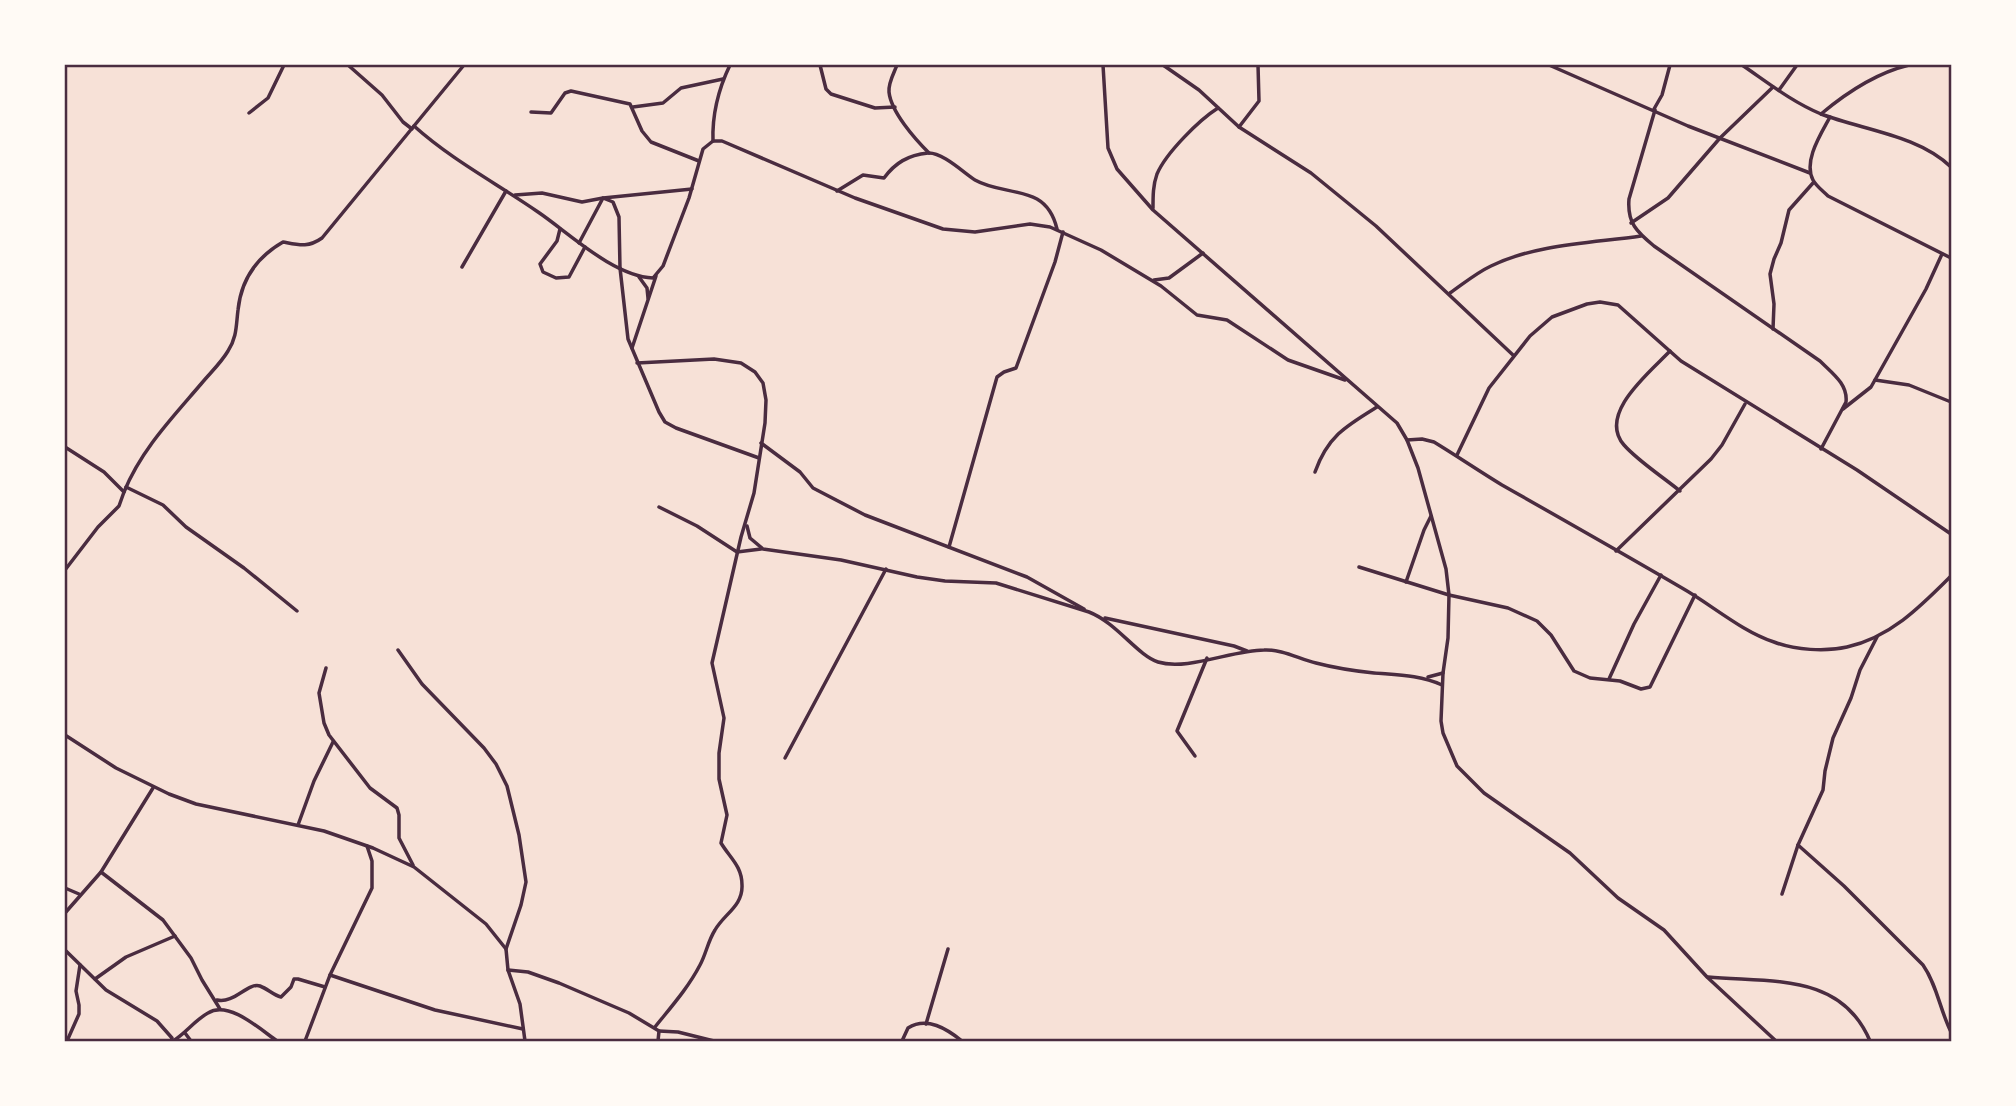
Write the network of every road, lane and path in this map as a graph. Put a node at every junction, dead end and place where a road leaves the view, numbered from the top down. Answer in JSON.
{"nodes":[{"id":1,"x":284,"y":65,"type":"edge"},
{"id":2,"x":348,"y":65,"type":"edge"},
{"id":3,"x":464,"y":65,"type":"edge"},
{"id":4,"x":730,"y":65,"type":"edge"},
{"id":5,"x":820,"y":65,"type":"edge"},
{"id":6,"x":897,"y":65,"type":"edge"},
{"id":7,"x":1103,"y":65,"type":"edge"},
{"id":8,"x":1163,"y":65,"type":"edge"},
{"id":9,"x":1258,"y":65,"type":"edge"},
{"id":10,"x":1549,"y":65,"type":"edge"},
{"id":11,"x":1670,"y":65,"type":"edge"},
{"id":12,"x":1742,"y":65,"type":"edge"},
{"id":13,"x":1797,"y":65,"type":"edge"},
{"id":14,"x":1909,"y":65,"type":"edge"},
{"id":15,"x":723,"y":79,"type":"junction"},
{"id":16,"x":1774,"y":87,"type":"junction"},
{"id":17,"x":1779,"y":90,"type":"junction"},
{"id":18,"x":633,"y":107,"type":"junction"},
{"id":19,"x":895,"y":107,"type":"junction"},
{"id":20,"x":1219,"y":108,"type":"junction"},
{"id":21,"x":1654,"y":110,"type":"junction"},
{"id":22,"x":531,"y":112,"type":"dead end"},
{"id":23,"x":249,"y":113,"type":"dead end"},
{"id":24,"x":1821,"y":114,"type":"junction"},
{"id":25,"x":1830,"y":117,"type":"junction"},
{"id":26,"x":1239,"y":127,"type":"junction"},
{"id":27,"x":413,"y":128,"type":"junction"},
{"id":28,"x":1720,"y":138,"type":"junction"},
{"id":29,"x":713,"y":141,"type":"junction"},
{"id":30,"x":929,"y":153,"type":"junction"},
{"id":31,"x":699,"y":161,"type":"junction"},
{"id":32,"x":1951,"y":167,"type":"edge"},
{"id":33,"x":1810,"y":173,"type":"junction"},
{"id":34,"x":1814,"y":182,"type":"junction"},
{"id":35,"x":692,"y":189,"type":"junction"},
{"id":36,"x":506,"y":191,"type":"junction"},
{"id":37,"x":837,"y":191,"type":"junction"},
{"id":38,"x":512,"y":195,"type":"junction"},
{"id":39,"x":603,"y":198,"type":"junction"},
{"id":40,"x":1153,"y":210,"type":"junction"},
{"id":41,"x":1631,"y":223,"type":"junction"},
{"id":42,"x":561,"y":229,"type":"junction"},
{"id":43,"x":1057,"y":229,"type":"junction"},
{"id":44,"x":1063,"y":232,"type":"junction"},
{"id":45,"x":1641,"y":236,"type":"junction"},
{"id":46,"x":579,"y":243,"type":"junction"},
{"id":47,"x":586,"y":247,"type":"junction"},
{"id":48,"x":1203,"y":253,"type":"junction"},
{"id":49,"x":1942,"y":254,"type":"junction"},
{"id":50,"x":1951,"y":258,"type":"edge"},
{"id":51,"x":462,"y":267,"type":"dead end"},
{"id":52,"x":620,"y":268,"type":"junction"},
{"id":53,"x":637,"y":275,"type":"junction"},
{"id":54,"x":656,"y":275,"type":"junction"},
{"id":55,"x":1152,"y":280,"type":"junction"},
{"id":56,"x":1450,"y":293,"type":"junction"},
{"id":57,"x":648,"y":300,"type":"junction"},
{"id":58,"x":1773,"y":329,"type":"junction"},
{"id":59,"x":631,"y":350,"type":"junction"},
{"id":60,"x":1670,"y":351,"type":"junction"},
{"id":61,"x":1513,"y":355,"type":"junction"},
{"id":62,"x":637,"y":363,"type":"junction"},
{"id":63,"x":1347,"y":380,"type":"junction"},
{"id":64,"x":1875,"y":380,"type":"junction"},
{"id":65,"x":1951,"y":402,"type":"edge"},
{"id":66,"x":1746,"y":403,"type":"junction"},
{"id":67,"x":1377,"y":407,"type":"junction"},
{"id":68,"x":1843,"y":410,"type":"junction"},
{"id":69,"x":1407,"y":440,"type":"junction"},
{"id":70,"x":761,"y":443,"type":"junction"},
{"id":71,"x":65,"y":447,"type":"edge"},
{"id":72,"x":1821,"y":449,"type":"junction"},
{"id":73,"x":1457,"y":455,"type":"junction"},
{"id":74,"x":759,"y":458,"type":"junction"},
{"id":75,"x":1315,"y":472,"type":"dead end"},
{"id":76,"x":125,"y":489,"type":"junction"},
{"id":77,"x":1680,"y":491,"type":"junction"},
{"id":78,"x":659,"y":507,"type":"dead end"},
{"id":79,"x":1432,"y":516,"type":"junction"},
{"id":80,"x":746,"y":523,"type":"junction"},
{"id":81,"x":1951,"y":534,"type":"edge"},
{"id":82,"x":949,"y":547,"type":"junction"},
{"id":83,"x":763,"y":549,"type":"junction"},
{"id":84,"x":1616,"y":551,"type":"junction"},
{"id":85,"x":737,"y":552,"type":"junction"},
{"id":86,"x":1359,"y":567,"type":"dead end"},
{"id":87,"x":886,"y":569,"type":"junction"},
{"id":88,"x":65,"y":570,"type":"edge"},
{"id":89,"x":1661,"y":575,"type":"junction"},
{"id":90,"x":1951,"y":576,"type":"edge"},
{"id":91,"x":1406,"y":582,"type":"junction"},
{"id":92,"x":1449,"y":595,"type":"junction"},
{"id":93,"x":1695,"y":595,"type":"junction"},
{"id":94,"x":297,"y":611,"type":"dead end"},
{"id":95,"x":1089,"y":612,"type":"junction"},
{"id":96,"x":1103,"y":617,"type":"junction"},
{"id":97,"x":1877,"y":637,"type":"junction"},
{"id":98,"x":398,"y":650,"type":"dead end"},
{"id":99,"x":1249,"y":652,"type":"junction"},
{"id":100,"x":1207,"y":659,"type":"junction"},
{"id":101,"x":326,"y":668,"type":"dead end"},
{"id":102,"x":1443,"y":673,"type":"junction"},
{"id":103,"x":1426,"y":678,"type":"junction"},
{"id":104,"x":1609,"y":679,"type":"junction"},
{"id":105,"x":1442,"y":685,"type":"junction"},
{"id":106,"x":65,"y":735,"type":"edge"},
{"id":107,"x":334,"y":742,"type":"junction"},
{"id":108,"x":1195,"y":756,"type":"dead end"},
{"id":109,"x":785,"y":758,"type":"dead end"},
{"id":110,"x":153,"y":788,"type":"junction"},
{"id":111,"x":298,"y":825,"type":"junction"},
{"id":112,"x":1798,"y":845,"type":"junction"},
{"id":113,"x":367,"y":846,"type":"junction"},
{"id":114,"x":414,"y":867,"type":"junction"},
{"id":115,"x":101,"y":873,"type":"junction"},
{"id":116,"x":65,"y":888,"type":"edge"},
{"id":117,"x":1782,"y":894,"type":"dead end"},
{"id":118,"x":79,"y":895,"type":"junction"},
{"id":119,"x":65,"y":913,"type":"edge"},
{"id":120,"x":175,"y":936,"type":"junction"},
{"id":121,"x":506,"y":949,"type":"junction"},
{"id":122,"x":948,"y":949,"type":"dead end"},
{"id":123,"x":65,"y":950,"type":"edge"},
{"id":124,"x":80,"y":965,"type":"junction"},
{"id":125,"x":508,"y":970,"type":"junction"},
{"id":126,"x":330,"y":975,"type":"junction"},
{"id":127,"x":1707,"y":977,"type":"junction"},
{"id":128,"x":95,"y":979,"type":"junction"},
{"id":129,"x":325,"y":987,"type":"junction"},
{"id":130,"x":215,"y":999,"type":"junction"},
{"id":131,"x":220,"y":1009,"type":"junction"},
{"id":132,"x":926,"y":1024,"type":"junction"},
{"id":133,"x":655,"y":1027,"type":"junction"},
{"id":134,"x":524,"y":1030,"type":"junction"},
{"id":135,"x":659,"y":1031,"type":"junction"},
{"id":136,"x":1951,"y":1032,"type":"edge"},
{"id":137,"x":185,"y":1033,"type":"junction"},
{"id":138,"x":67,"y":1041,"type":"edge"},
{"id":139,"x":172,"y":1041,"type":"edge"},
{"id":140,"x":191,"y":1041,"type":"edge"},
{"id":141,"x":278,"y":1041,"type":"edge"},
{"id":142,"x":305,"y":1041,"type":"edge"},
{"id":143,"x":525,"y":1041,"type":"edge"},
{"id":144,"x":658,"y":1041,"type":"edge"},
{"id":145,"x":713,"y":1041,"type":"edge"},
{"id":146,"x":902,"y":1041,"type":"edge"},
{"id":147,"x":962,"y":1041,"type":"edge"},
{"id":148,"x":1776,"y":1041,"type":"edge"},
{"id":149,"x":1870,"y":1041,"type":"edge"}],
"edges":[{"from":1,"to":23,"type":"street"},
{"from":2,"to":27,"type":"street"},
{"from":3,"to":27,"type":"street"},
{"from":4,"to":15,"type":"street"},
{"from":5,"to":19,"type":"street"},
{"from":6,"to":19,"type":"street"},
{"from":7,"to":40,"type":"street"},
{"from":8,"to":20,"type":"street"},
{"from":9,"to":26,"type":"street"},
{"from":10,"to":21,"type":"street"},
{"from":11,"to":21,"type":"street"},
{"from":12,"to":16,"type":"street"},
{"from":13,"to":17,"type":"street"},
{"from":14,"to":24,"type":"street"},
{"from":15,"to":18,"type":"street"},
{"from":15,"to":29,"type":"street"},
{"from":16,"to":17,"type":"street"},
{"from":16,"to":28,"type":"street"},
{"from":17,"to":24,"type":"street"},
{"from":18,"to":22,"type":"street"},
{"from":18,"to":31,"type":"street"},
{"from":19,"to":30,"type":"street"},
{"from":20,"to":26,"type":"street"},
{"from":20,"to":40,"type":"street"},
{"from":21,"to":28,"type":"street"},
{"from":21,"to":41,"type":"street"},
{"from":24,"to":25,"type":"street"},
{"from":25,"to":32,"type":"street"},
{"from":25,"to":33,"type":"street"},
{"from":26,"to":56,"type":"street"},
{"from":27,"to":36,"type":"street"},
{"from":27,"to":76,"type":"street"},
{"from":28,"to":33,"type":"street"},
{"from":28,"to":41,"type":"street"},
{"from":29,"to":31,"type":"street"},
{"from":29,"to":37,"type":"street"},
{"from":30,"to":37,"type":"street"},
{"from":30,"to":43,"type":"street"},
{"from":31,"to":35,"type":"street"},
{"from":33,"to":34,"type":"street"},
{"from":34,"to":49,"type":"street"},
{"from":34,"to":58,"type":"street"},
{"from":35,"to":39,"type":"street"},
{"from":35,"to":54,"type":"street"},
{"from":36,"to":38,"type":"street"},
{"from":36,"to":51,"type":"street"},
{"from":37,"to":43,"type":"street"},
{"from":38,"to":39,"type":"street"},
{"from":38,"to":42,"type":"street"},
{"from":39,"to":46,"type":"street"},
{"from":39,"to":52,"type":"street"},
{"from":40,"to":48,"type":"street"},
{"from":41,"to":45,"type":"street"},
{"from":42,"to":46,"type":"street"},
{"from":42,"to":47,"type":"street"},
{"from":43,"to":44,"type":"street"},
{"from":44,"to":55,"type":"street"},
{"from":44,"to":82,"type":"street"},
{"from":45,"to":56,"type":"street"},
{"from":45,"to":58,"type":"street"},
{"from":46,"to":47,"type":"street"},
{"from":47,"to":52,"type":"street"},
{"from":48,"to":55,"type":"street"},
{"from":48,"to":63,"type":"street"},
{"from":49,"to":50,"type":"street"},
{"from":49,"to":64,"type":"street"},
{"from":52,"to":53,"type":"street"},
{"from":52,"to":59,"type":"street"},
{"from":53,"to":54,"type":"street"},
{"from":53,"to":57,"type":"street"},
{"from":54,"to":57,"type":"street"},
{"from":55,"to":63,"type":"street"},
{"from":56,"to":61,"type":"street"},
{"from":57,"to":59,"type":"street"},
{"from":58,"to":68,"type":"street"},
{"from":59,"to":62,"type":"street"},
{"from":60,"to":61,"type":"street"},
{"from":60,"to":66,"type":"street"},
{"from":60,"to":77,"type":"street"},
{"from":61,"to":73,"type":"street"},
{"from":62,"to":70,"type":"street"},
{"from":62,"to":74,"type":"street"},
{"from":63,"to":67,"type":"street"},
{"from":64,"to":65,"type":"street"},
{"from":64,"to":68,"type":"street"},
{"from":66,"to":72,"type":"street"},
{"from":66,"to":77,"type":"street"},
{"from":67,"to":69,"type":"street"},
{"from":67,"to":75,"type":"street"},
{"from":68,"to":72,"type":"street"},
{"from":69,"to":73,"type":"street"},
{"from":69,"to":79,"type":"street"},
{"from":70,"to":74,"type":"street"},
{"from":70,"to":82,"type":"street"},
{"from":71,"to":76,"type":"street"},
{"from":72,"to":81,"type":"street"},
{"from":73,"to":84,"type":"street"},
{"from":74,"to":80,"type":"street"},
{"from":76,"to":88,"type":"street"},
{"from":76,"to":94,"type":"street"},
{"from":77,"to":84,"type":"street"},
{"from":78,"to":85,"type":"street"},
{"from":79,"to":91,"type":"street"},
{"from":79,"to":92,"type":"street"},
{"from":80,"to":83,"type":"street"},
{"from":80,"to":85,"type":"street"},
{"from":82,"to":95,"type":"street"},
{"from":83,"to":85,"type":"street"},
{"from":83,"to":87,"type":"street"},
{"from":84,"to":89,"type":"street"},
{"from":85,"to":133,"type":"street"},
{"from":86,"to":91,"type":"street"},
{"from":87,"to":95,"type":"street"},
{"from":87,"to":109,"type":"street"},
{"from":89,"to":93,"type":"street"},
{"from":89,"to":104,"type":"street"},
{"from":90,"to":97,"type":"street"},
{"from":91,"to":92,"type":"street"},
{"from":92,"to":102,"type":"street"},
{"from":92,"to":104,"type":"street"},
{"from":93,"to":97,"type":"street"},
{"from":93,"to":104,"type":"street"},
{"from":95,"to":96,"type":"street"},
{"from":96,"to":99,"type":"street"},
{"from":96,"to":100,"type":"street"},
{"from":97,"to":112,"type":"street"},
{"from":98,"to":121,"type":"street"},
{"from":99,"to":100,"type":"street"},
{"from":99,"to":103,"type":"street"},
{"from":100,"to":108,"type":"street"},
{"from":101,"to":107,"type":"street"},
{"from":102,"to":103,"type":"street"},
{"from":102,"to":105,"type":"street"},
{"from":103,"to":105,"type":"street"},
{"from":105,"to":127,"type":"street"},
{"from":106,"to":110,"type":"street"},
{"from":107,"to":111,"type":"street"},
{"from":107,"to":114,"type":"street"},
{"from":110,"to":111,"type":"street"},
{"from":110,"to":115,"type":"street"},
{"from":111,"to":113,"type":"street"},
{"from":112,"to":117,"type":"street"},
{"from":112,"to":136,"type":"street"},
{"from":113,"to":114,"type":"street"},
{"from":113,"to":126,"type":"street"},
{"from":114,"to":121,"type":"street"},
{"from":115,"to":118,"type":"street"},
{"from":115,"to":120,"type":"street"},
{"from":116,"to":118,"type":"street"},
{"from":118,"to":119,"type":"street"},
{"from":120,"to":128,"type":"street"},
{"from":120,"to":130,"type":"street"},
{"from":121,"to":125,"type":"street"},
{"from":122,"to":132,"type":"street"},
{"from":123,"to":124,"type":"street"},
{"from":124,"to":128,"type":"street"},
{"from":124,"to":138,"type":"street"},
{"from":125,"to":133,"type":"street"},
{"from":125,"to":134,"type":"street"},
{"from":126,"to":129,"type":"street"},
{"from":126,"to":134,"type":"street"},
{"from":127,"to":148,"type":"street"},
{"from":127,"to":149,"type":"street"},
{"from":128,"to":139,"type":"street"},
{"from":129,"to":130,"type":"street"},
{"from":129,"to":142,"type":"street"},
{"from":130,"to":131,"type":"street"},
{"from":131,"to":137,"type":"street"},
{"from":131,"to":141,"type":"street"},
{"from":132,"to":146,"type":"street"},
{"from":132,"to":147,"type":"street"},
{"from":133,"to":135,"type":"street"},
{"from":134,"to":143,"type":"street"},
{"from":135,"to":144,"type":"street"},
{"from":135,"to":145,"type":"street"},
{"from":137,"to":139,"type":"street"},
{"from":137,"to":140,"type":"street"}]}
